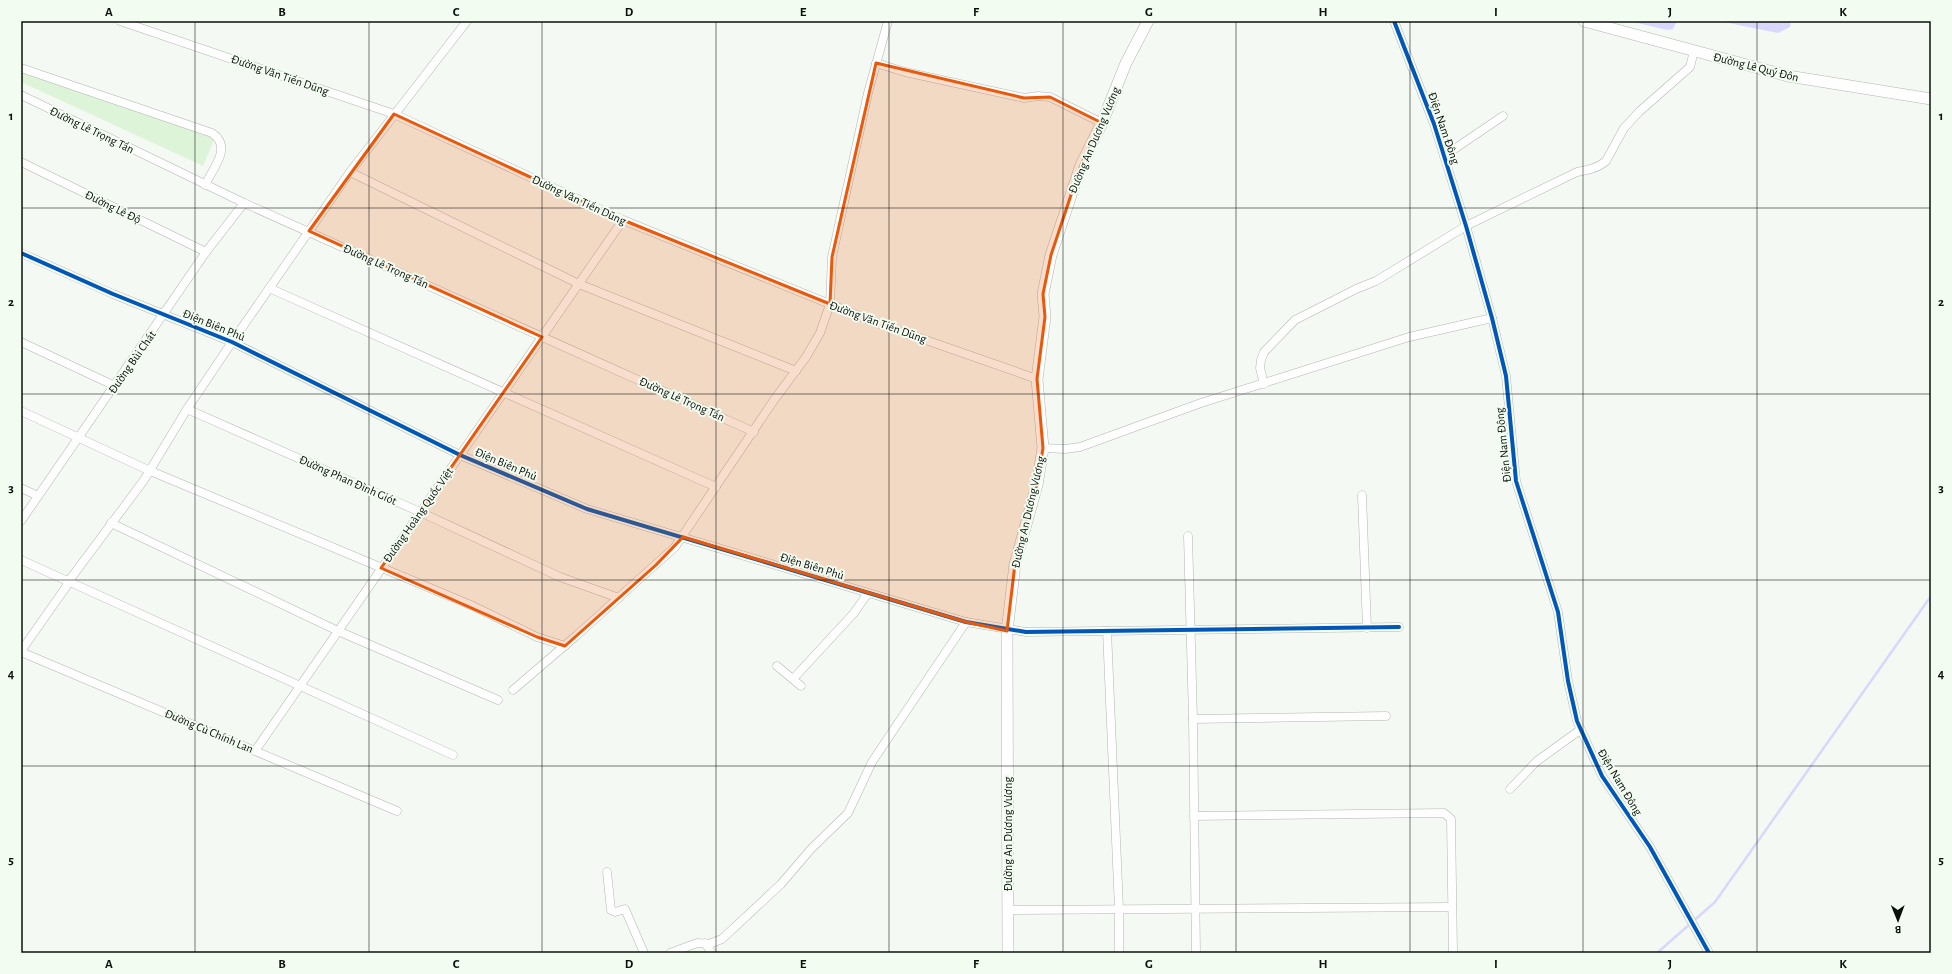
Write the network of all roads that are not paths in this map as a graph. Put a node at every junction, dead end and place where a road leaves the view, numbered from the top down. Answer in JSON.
{"nodes":[{"id":1,"x":120,"y":21,"type":"edge"},
{"id":2,"x":467,"y":21,"type":"edge"},
{"id":3,"x":888,"y":21,"type":"edge"},
{"id":4,"x":1148,"y":21,"type":"edge"},
{"id":5,"x":1584,"y":21,"type":"edge"},
{"id":6,"x":1396,"y":22,"type":"edge"},
{"id":7,"x":1694,"y":51,"type":"junction"},
{"id":8,"x":876,"y":64,"type":"junction"},
{"id":9,"x":21,"y":68,"type":"edge"},
{"id":10,"x":21,"y":95,"type":"edge"},
{"id":11,"x":1931,"y":99,"type":"edge"},
{"id":12,"x":394,"y":114,"type":"junction"},
{"id":13,"x":1503,"y":116,"type":"dead end"},
{"id":14,"x":1102,"y":123,"type":"junction"},
{"id":15,"x":1444,"y":156,"type":"junction"},
{"id":16,"x":21,"y":162,"type":"edge"},
{"id":17,"x":350,"y":172,"type":"junction"},
{"id":18,"x":205,"y":185,"type":"junction"},
{"id":19,"x":244,"y":203,"type":"junction"},
{"id":20,"x":623,"y":220,"type":"junction"},
{"id":21,"x":1466,"y":226,"type":"junction"},
{"id":22,"x":309,"y":231,"type":"junction"},
{"id":23,"x":206,"y":252,"type":"junction"},
{"id":24,"x":21,"y":253,"type":"edge"},
{"id":25,"x":579,"y":284,"type":"junction"},
{"id":26,"x":269,"y":288,"type":"junction"},
{"id":27,"x":830,"y":304,"type":"junction"},
{"id":28,"x":164,"y":315,"type":"junction"},
{"id":29,"x":1492,"y":318,"type":"junction"},
{"id":30,"x":542,"y":337,"type":"junction"},
{"id":31,"x":21,"y":342,"type":"edge"},
{"id":32,"x":232,"y":342,"type":"junction"},
{"id":33,"x":796,"y":371,"type":"junction"},
{"id":34,"x":1037,"y":379,"type":"junction"},
{"id":35,"x":1264,"y":384,"type":"junction"},
{"id":36,"x":115,"y":386,"type":"junction"},
{"id":37,"x":504,"y":392,"type":"junction"},
{"id":38,"x":187,"y":409,"type":"junction"},
{"id":39,"x":21,"y":411,"type":"edge"},
{"id":40,"x":754,"y":432,"type":"junction"},
{"id":41,"x":79,"y":438,"type":"junction"},
{"id":42,"x":1043,"y":448,"type":"junction"},
{"id":43,"x":460,"y":456,"type":"junction"},
{"id":44,"x":148,"y":470,"type":"junction"},
{"id":45,"x":716,"y":487,"type":"junction"},
{"id":46,"x":21,"y":488,"type":"edge"},
{"id":47,"x":1362,"y":495,"type":"dead end"},
{"id":48,"x":38,"y":496,"type":"junction"},
{"id":49,"x":420,"y":512,"type":"junction"},
{"id":50,"x":21,"y":522,"type":"edge"},
{"id":51,"x":111,"y":523,"type":"junction"},
{"id":52,"x":1188,"y":536,"type":"dead end"},
{"id":53,"x":683,"y":537,"type":"junction"},
{"id":54,"x":21,"y":560,"type":"edge"},
{"id":55,"x":381,"y":568,"type":"junction"},
{"id":56,"x":68,"y":582,"type":"junction"},
{"id":57,"x":868,"y":593,"type":"junction"},
{"id":58,"x":619,"y":598,"type":"junction"},
{"id":59,"x":966,"y":622,"type":"junction"},
{"id":60,"x":1399,"y":627,"type":"dead end"},
{"id":61,"x":1366,"y":628,"type":"junction"},
{"id":62,"x":1007,"y":630,"type":"junction"},
{"id":63,"x":1190,"y":630,"type":"junction"},
{"id":64,"x":338,"y":631,"type":"junction"},
{"id":65,"x":1107,"y":631,"type":"junction"},
{"id":66,"x":564,"y":646,"type":"junction"},
{"id":67,"x":21,"y":652,"type":"edge"},
{"id":68,"x":777,"y":666,"type":"dead end"},
{"id":69,"x":793,"y":679,"type":"junction"},
{"id":70,"x":299,"y":686,"type":"junction"},
{"id":71,"x":801,"y":686,"type":"dead end"},
{"id":72,"x":513,"y":690,"type":"dead end"},
{"id":73,"x":498,"y":700,"type":"dead end"},
{"id":74,"x":1386,"y":716,"type":"dead end"},
{"id":75,"x":1193,"y":719,"type":"junction"},
{"id":76,"x":1580,"y":730,"type":"junction"},
{"id":77,"x":255,"y":751,"type":"junction"},
{"id":78,"x":452,"y":755,"type":"dead end"},
{"id":79,"x":1510,"y":789,"type":"dead end"},
{"id":80,"x":396,"y":811,"type":"dead end"},
{"id":81,"x":1194,"y":816,"type":"junction"},
{"id":82,"x":607,"y":872,"type":"dead end"},
{"id":83,"x":1452,"y":907,"type":"junction"},
{"id":84,"x":1119,"y":909,"type":"junction"},
{"id":85,"x":1008,"y":910,"type":"junction"},
{"id":86,"x":1195,"y":910,"type":"junction"},
{"id":87,"x":705,"y":943,"type":"junction"},
{"id":88,"x":644,"y":953,"type":"edge"},
{"id":89,"x":670,"y":953,"type":"edge"},
{"id":90,"x":712,"y":953,"type":"edge"},
{"id":91,"x":1008,"y":953,"type":"edge"},
{"id":92,"x":1119,"y":953,"type":"edge"},
{"id":93,"x":1196,"y":953,"type":"edge"},
{"id":94,"x":1453,"y":953,"type":"edge"},
{"id":95,"x":1709,"y":953,"type":"edge"}],
"edges":[{"from":1,"to":12,"type":"street","name":"Đường Văn Tiến Dũng"},
{"from":2,"to":12,"type":"street"},
{"from":3,"to":8,"type":"street"},
{"from":4,"to":14,"type":"main road","name":"Đường An Dương Vương"},
{"from":5,"to":7,"type":"main road","name":"Đường Lê Quý Đôn"},
{"from":6,"to":15,"type":"street","name":"Điện Nam Đông"},
{"from":7,"to":11,"type":"main road","name":"Đường Lê Quý Đôn"},
{"from":7,"to":21,"type":"street"},
{"from":8,"to":14,"type":"street"},
{"from":8,"to":27,"type":"street"},
{"from":9,"to":18,"type":"street"},
{"from":10,"to":18,"type":"street","name":"Đường Lê Trọng Tấn"},
{"from":12,"to":17,"type":"street"},
{"from":12,"to":20,"type":"street","name":"Đường Văn Tiến Dũng"},
{"from":13,"to":15,"type":"street"},
{"from":14,"to":34,"type":"main road","name":"Đường An Dương Vương"},
{"from":15,"to":21,"type":"street","name":"Điện Nam Đông"},
{"from":16,"to":23,"type":"street","name":"Đường Lê Độ"},
{"from":17,"to":22,"type":"street"},
{"from":17,"to":25,"type":"street"},
{"from":18,"to":19,"type":"street","name":"Đường Lê Trọng Tấn"},
{"from":19,"to":22,"type":"street","name":"Đường Lê Trọng Tấn"},
{"from":19,"to":23,"type":"street","name":"Đường Bùi Chát"},
{"from":20,"to":25,"type":"street","name":"Đường Hoàng Quốc Việt"},
{"from":20,"to":27,"type":"street","name":"Đường Văn Tiến Dũng"},
{"from":21,"to":29,"type":"street","name":"Điện Nam Đông"},
{"from":21,"to":35,"type":"street"},
{"from":22,"to":26,"type":"street"},
{"from":22,"to":30,"type":"street","name":"Đường Lê Trọng Tấn"},
{"from":23,"to":28,"type":"street","name":"Đường Bùi Chát"},
{"from":24,"to":28,"type":"street","name":"Điện Biên Phủ"},
{"from":25,"to":30,"type":"street","name":"Đường Hoàng Quốc Việt"},
{"from":25,"to":33,"type":"street"},
{"from":26,"to":32,"type":"street"},
{"from":26,"to":37,"type":"street"},
{"from":27,"to":33,"type":"street"},
{"from":27,"to":34,"type":"street","name":"Đường Văn Tiến Dũng"},
{"from":28,"to":32,"type":"street","name":"Điện Biên Phủ"},
{"from":28,"to":36,"type":"street","name":"Đường Bùi Chát"},
{"from":29,"to":35,"type":"street"},
{"from":29,"to":76,"type":"street","name":"Điện Nam Đông"},
{"from":30,"to":37,"type":"street","name":"Đường Hoàng Quốc Việt"},
{"from":30,"to":40,"type":"street","name":"Đường Lê Trọng Tấn"},
{"from":31,"to":36,"type":"street"},
{"from":32,"to":38,"type":"street"},
{"from":32,"to":43,"type":"street","name":"Điện Biên Phủ"},
{"from":33,"to":40,"type":"street"},
{"from":34,"to":42,"type":"main road","name":"Đường An Dương Vương"},
{"from":35,"to":42,"type":"street"},
{"from":36,"to":41,"type":"street","name":"Đường Bùi Chát"},
{"from":37,"to":43,"type":"street","name":"Đường Hoàng Quốc Việt"},
{"from":37,"to":45,"type":"street"},
{"from":38,"to":44,"type":"street"},
{"from":38,"to":49,"type":"street","name":"Đường Phan Đình Giót"},
{"from":39,"to":41,"type":"street"},
{"from":40,"to":45,"type":"street"},
{"from":41,"to":44,"type":"street"},
{"from":41,"to":48,"type":"street","name":"Đường Bùi Chát"},
{"from":42,"to":62,"type":"main road","name":"Đường An Dương Vương"},
{"from":43,"to":49,"type":"street","name":"Đường Hoàng Quốc Việt"},
{"from":43,"to":53,"type":"street","name":"Điện Biên Phủ"},
{"from":44,"to":51,"type":"street"},
{"from":44,"to":55,"type":"street"},
{"from":45,"to":53,"type":"street"},
{"from":46,"to":48,"type":"street"},
{"from":47,"to":61,"type":"street"},
{"from":48,"to":50,"type":"street","name":"Đường Bùi Chát"},
{"from":49,"to":55,"type":"street","name":"Đường Hoàng Quốc Việt"},
{"from":49,"to":58,"type":"street","name":"Đường Phan Đình Giót"},
{"from":51,"to":56,"type":"street"},
{"from":51,"to":64,"type":"street"},
{"from":52,"to":63,"type":"street"},
{"from":53,"to":57,"type":"street","name":"Điện Biên Phủ"},
{"from":53,"to":58,"type":"street"},
{"from":54,"to":56,"type":"street"},
{"from":55,"to":64,"type":"street","name":"Đường Hoàng Quốc Việt"},
{"from":55,"to":66,"type":"street"},
{"from":56,"to":67,"type":"street"},
{"from":56,"to":70,"type":"street"},
{"from":57,"to":59,"type":"street","name":"Điện Biên Phủ"},
{"from":57,"to":69,"type":"street"},
{"from":58,"to":66,"type":"street"},
{"from":59,"to":62,"type":"street","name":"Điện Biên Phủ"},
{"from":59,"to":87,"type":"street"},
{"from":60,"to":61,"type":"street","name":"Điện Biên Phủ"},
{"from":61,"to":63,"type":"street","name":"Điện Biên Phủ"},
{"from":62,"to":65,"type":"street","name":"Điện Biên Phủ"},
{"from":62,"to":85,"type":"main road","name":"Đường An Dương Vương"},
{"from":63,"to":65,"type":"street","name":"Điện Biên Phủ"},
{"from":63,"to":75,"type":"street"},
{"from":64,"to":70,"type":"street","name":"Đường Hoàng Quốc Việt"},
{"from":64,"to":73,"type":"street"},
{"from":65,"to":84,"type":"street"},
{"from":66,"to":72,"type":"street"},
{"from":67,"to":77,"type":"street","name":"Đường Cù Chính Lan"},
{"from":68,"to":69,"type":"street"},
{"from":69,"to":71,"type":"street"},
{"from":70,"to":77,"type":"street","name":"Đường Hoàng Quốc Việt"},
{"from":70,"to":78,"type":"street"},
{"from":74,"to":75,"type":"street"},
{"from":75,"to":81,"type":"street"},
{"from":76,"to":79,"type":"street"},
{"from":76,"to":95,"type":"street","name":"Điện Nam Đông"},
{"from":77,"to":80,"type":"street","name":"Đường Cù Chính Lan"},
{"from":81,"to":83,"type":"street"},
{"from":81,"to":86,"type":"street"},
{"from":82,"to":88,"type":"street"},
{"from":83,"to":86,"type":"street"},
{"from":83,"to":94,"type":"street"},
{"from":84,"to":85,"type":"street"},
{"from":84,"to":86,"type":"street"},
{"from":84,"to":92,"type":"street"},
{"from":85,"to":91,"type":"main road","name":"Đường An Dương Vương"},
{"from":86,"to":93,"type":"street"},
{"from":87,"to":89,"type":"street"},
{"from":87,"to":90,"type":"street"}]}
